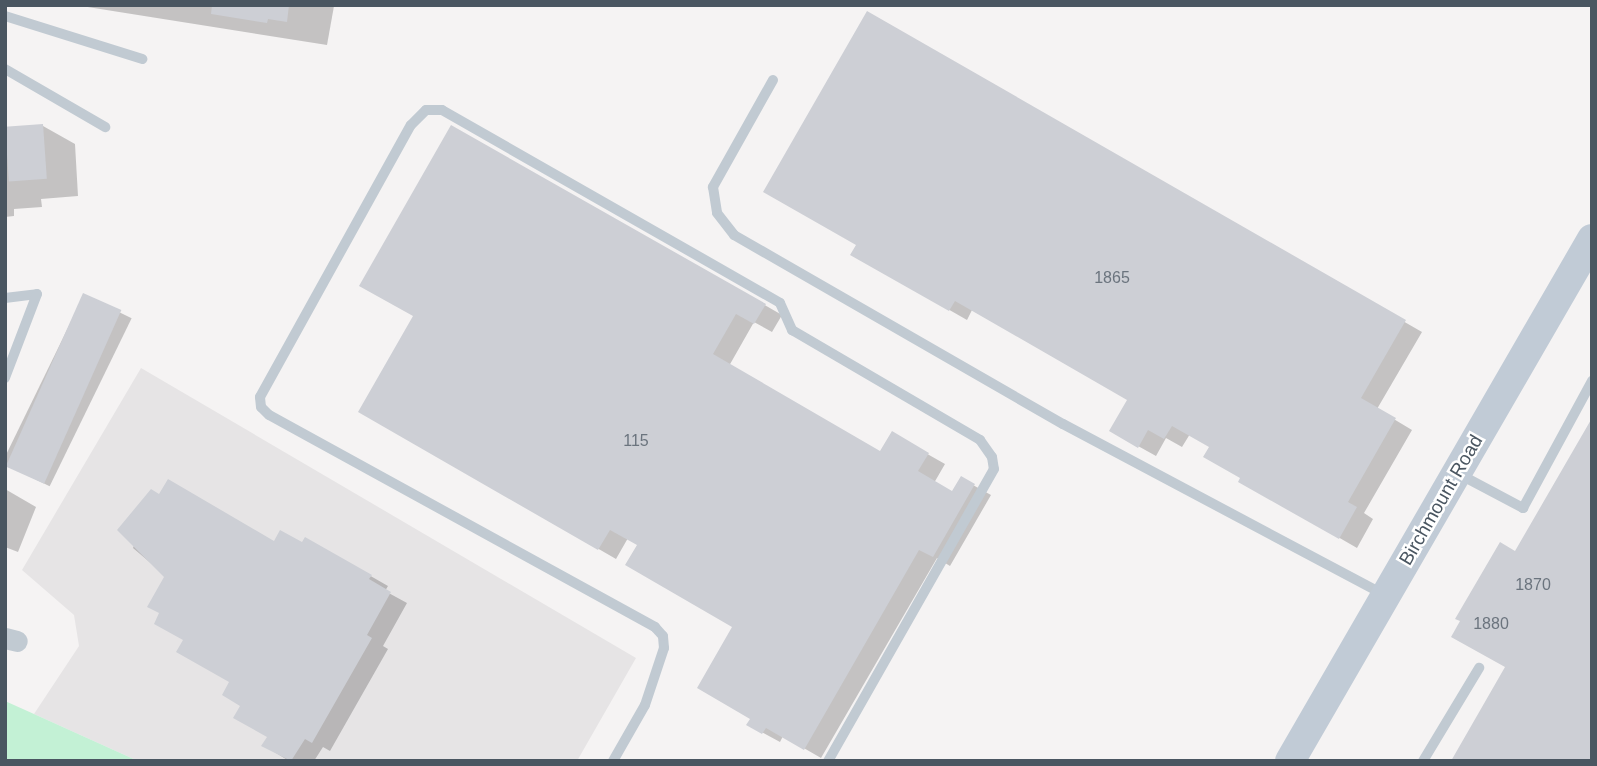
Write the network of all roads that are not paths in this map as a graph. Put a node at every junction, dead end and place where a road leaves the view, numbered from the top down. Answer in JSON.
{"nodes":[{"id":1,"x":5,"y":16,"type":"edge"},
{"id":2,"x":142,"y":59,"type":"dead end"},
{"id":3,"x":5,"y":69,"type":"edge"},
{"id":4,"x":773,"y":80,"type":"dead end"},
{"id":5,"x":105,"y":127,"type":"dead end"},
{"id":6,"x":1592,"y":239,"type":"edge"},
{"id":7,"x":1583,"y":274,"type":"edge"},
{"id":8,"x":5,"y":298,"type":"edge"},
{"id":9,"x":5,"y":377,"type":"edge"},
{"id":10,"x":1592,"y":381,"type":"edge"},
{"id":11,"x":1457,"y":473,"type":"junction"},
{"id":12,"x":1385,"y":596,"type":"junction"},
{"id":13,"x":1479,"y":668,"type":"dead end"},
{"id":14,"x":613,"y":761,"type":"edge"},
{"id":15,"x":828,"y":761,"type":"edge"},
{"id":16,"x":1290,"y":761,"type":"edge"},
{"id":17,"x":1423,"y":761,"type":"edge"}],
"edges":[{"from":1,"to":2,"type":"lane"},
{"from":3,"to":5,"type":"lane"},
{"from":4,"to":12,"type":"lane"},
{"from":6,"to":7,"type":"main road","name":"Birchmount Road"},
{"from":7,"to":11,"type":"main road","name":"Birchmount Road"},
{"from":8,"to":9,"type":"lane"},
{"from":10,"to":11,"type":"lane"},
{"from":11,"to":12,"type":"main road","name":"Birchmount Road"},
{"from":12,"to":16,"type":"main road","name":"Birchmount Road"},
{"from":13,"to":17,"type":"lane"},
{"from":14,"to":15,"type":"lane"}]}
